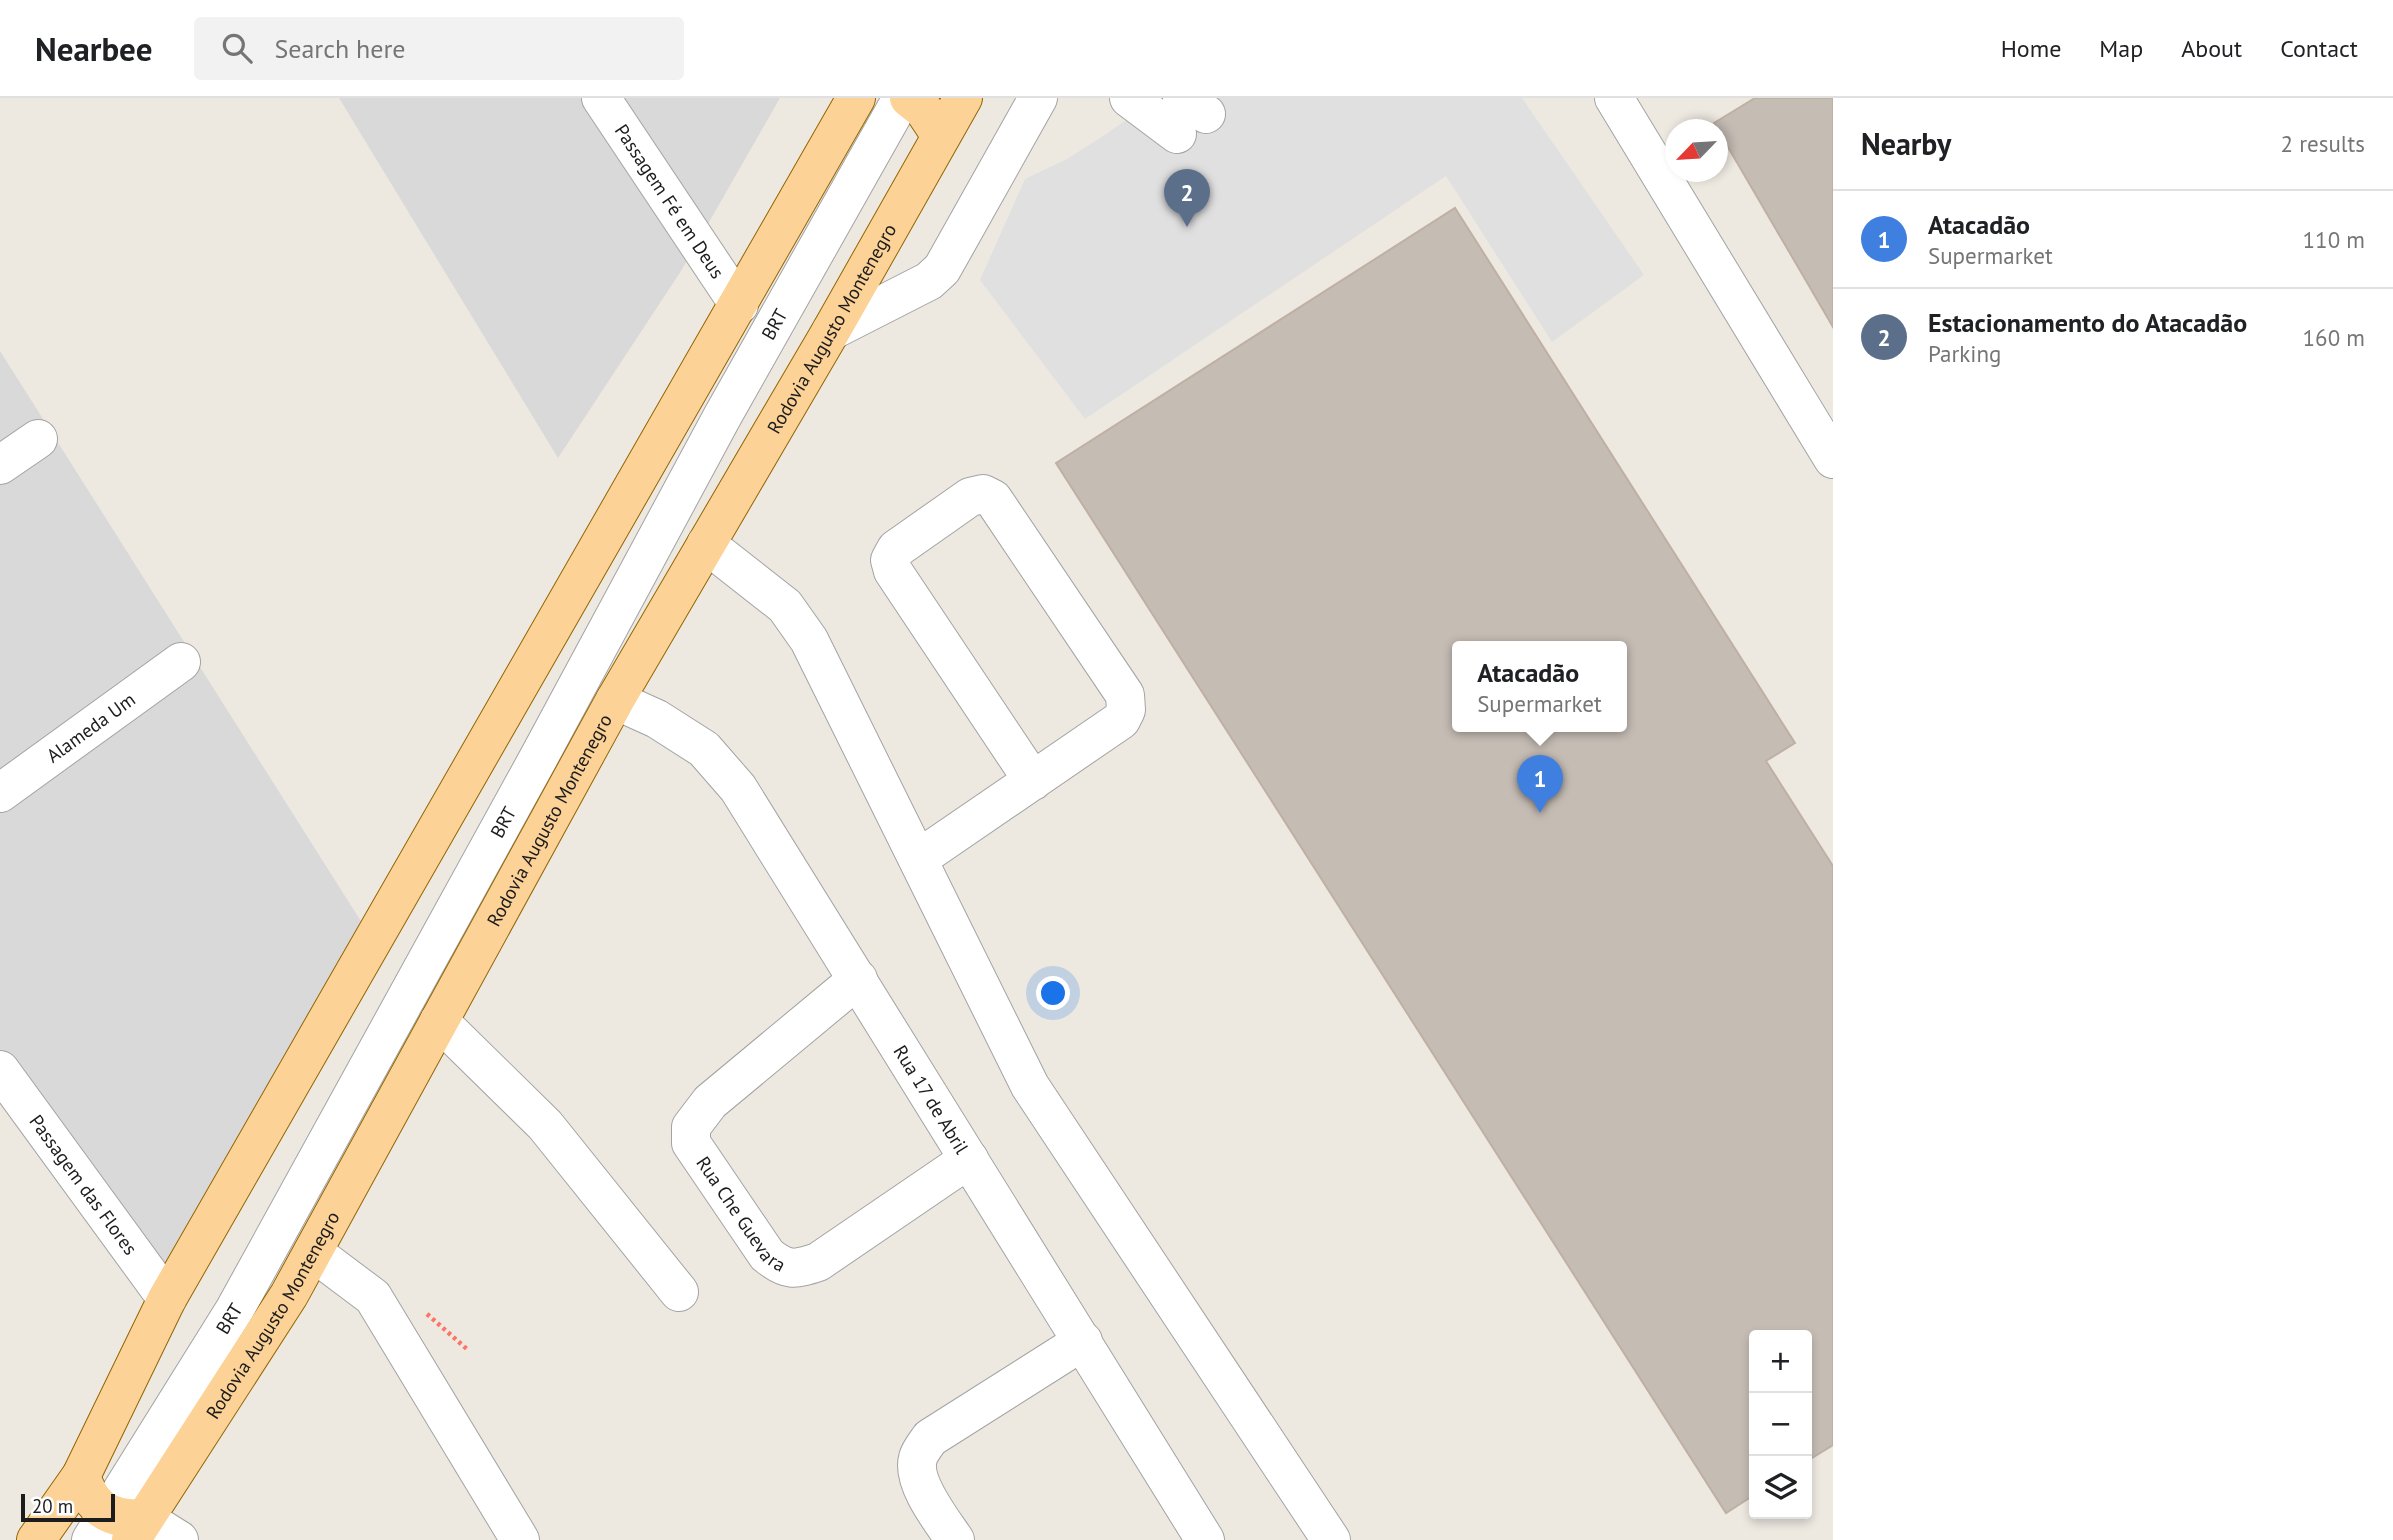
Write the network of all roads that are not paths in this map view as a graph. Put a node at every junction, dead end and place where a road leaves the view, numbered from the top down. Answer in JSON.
{"nodes":[{"id":1,"x":601,"y":98,"type":"edge"},
{"id":2,"x":856,"y":98,"type":"edge"},
{"id":3,"x":902,"y":98,"type":"edge"},
{"id":4,"x":909,"y":98,"type":"edge"},
{"id":5,"x":963,"y":98,"type":"edge"},
{"id":6,"x":1038,"y":98,"type":"edge"},
{"id":7,"x":1129,"y":98,"type":"edge"},
{"id":8,"x":1614,"y":98,"type":"edge"},
{"id":9,"x":1188,"y":115,"type":"edge"},
{"id":10,"x":941,"y":136,"type":"junction"},
{"id":11,"x":739,"y":305,"type":"junction"},
{"id":12,"x":831,"y":331,"type":"junction"},
{"id":13,"x":38,"y":439,"type":"dead end"},
{"id":14,"x":1833,"y":459,"type":"edge"},
{"id":15,"x":0,"y":465,"type":"edge"},
{"id":16,"x":706,"y":544,"type":"junction"},
{"id":17,"x":181,"y":662,"type":"dead end"},
{"id":18,"x":615,"y":700,"type":"junction"},
{"id":19,"x":1033,"y":781,"type":"junction"},
{"id":20,"x":0,"y":793,"type":"edge"},
{"id":21,"x":918,"y":859,"type":"junction"},
{"id":22,"x":858,"y":979,"type":"junction"},
{"id":23,"x":439,"y":1021,"type":"junction"},
{"id":24,"x":0,"y":1070,"type":"edge"},
{"id":25,"x":969,"y":1159,"type":"junction"},
{"id":26,"x":313,"y":1252,"type":"junction"},
{"id":27,"x":679,"y":1292,"type":"dead end"},
{"id":28,"x":167,"y":1299,"type":"junction"},
{"id":29,"x":1083,"y":1341,"type":"junction"},
{"id":30,"x":81,"y":1476,"type":"junction"},
{"id":31,"x":118,"y":1528,"type":"edge"},
{"id":32,"x":36,"y":1540,"type":"edge"},
{"id":33,"x":179,"y":1540,"type":"edge"},
{"id":34,"x":520,"y":1540,"type":"edge"},
{"id":35,"x":955,"y":1540,"type":"edge"},
{"id":36,"x":1205,"y":1540,"type":"edge"},
{"id":37,"x":1331,"y":1540,"type":"edge"}],
"edges":[{"from":1,"to":11,"type":"street","name":"Passagem Fé em Deus"},
{"from":2,"to":11,"type":"main road"},
{"from":3,"to":31,"type":"street","name":"BRT"},
{"from":4,"to":10,"type":"main road"},
{"from":5,"to":10,"type":"main road","name":"Rodovia Augusto Montenegro"},
{"from":6,"to":12,"type":"street"},
{"from":7,"to":9,"type":"street"},
{"from":8,"to":14,"type":"street"},
{"from":10,"to":12,"type":"main road","name":"Rodovia Augusto Montenegro"},
{"from":11,"to":28,"type":"main road"},
{"from":12,"to":16,"type":"main road","name":"Rodovia Augusto Montenegro"},
{"from":13,"to":15,"type":"street"},
{"from":16,"to":18,"type":"main road","name":"Rodovia Augusto Montenegro"},
{"from":16,"to":21,"type":"street"},
{"from":17,"to":20,"type":"street","name":"Alameda Um"},
{"from":18,"to":22,"type":"street","name":"Rua 17 de Abril"},
{"from":18,"to":23,"type":"main road","name":"Rodovia Augusto Montenegro"},
{"from":19,"to":19,"type":"street"},
{"from":19,"to":21,"type":"street"},
{"from":21,"to":37,"type":"street"},
{"from":22,"to":25,"type":"street","name":"Rua 17 de Abril"},
{"from":22,"to":25,"type":"street","name":"Rua Che Guevara"},
{"from":23,"to":26,"type":"main road","name":"Rodovia Augusto Montenegro"},
{"from":23,"to":27,"type":"street"},
{"from":24,"to":28,"type":"street","name":"Passagem das Flores"},
{"from":25,"to":29,"type":"street","name":"Rua 17 de Abril"},
{"from":26,"to":31,"type":"main road","name":"Rodovia Augusto Montenegro"},
{"from":26,"to":34,"type":"street"},
{"from":28,"to":30,"type":"main road"},
{"from":29,"to":35,"type":"street"},
{"from":29,"to":36,"type":"street","name":"Rua 17 de Abril"},
{"from":30,"to":31,"type":"main road"},
{"from":30,"to":32,"type":"main road"},
{"from":31,"to":33,"type":"street"}]}
